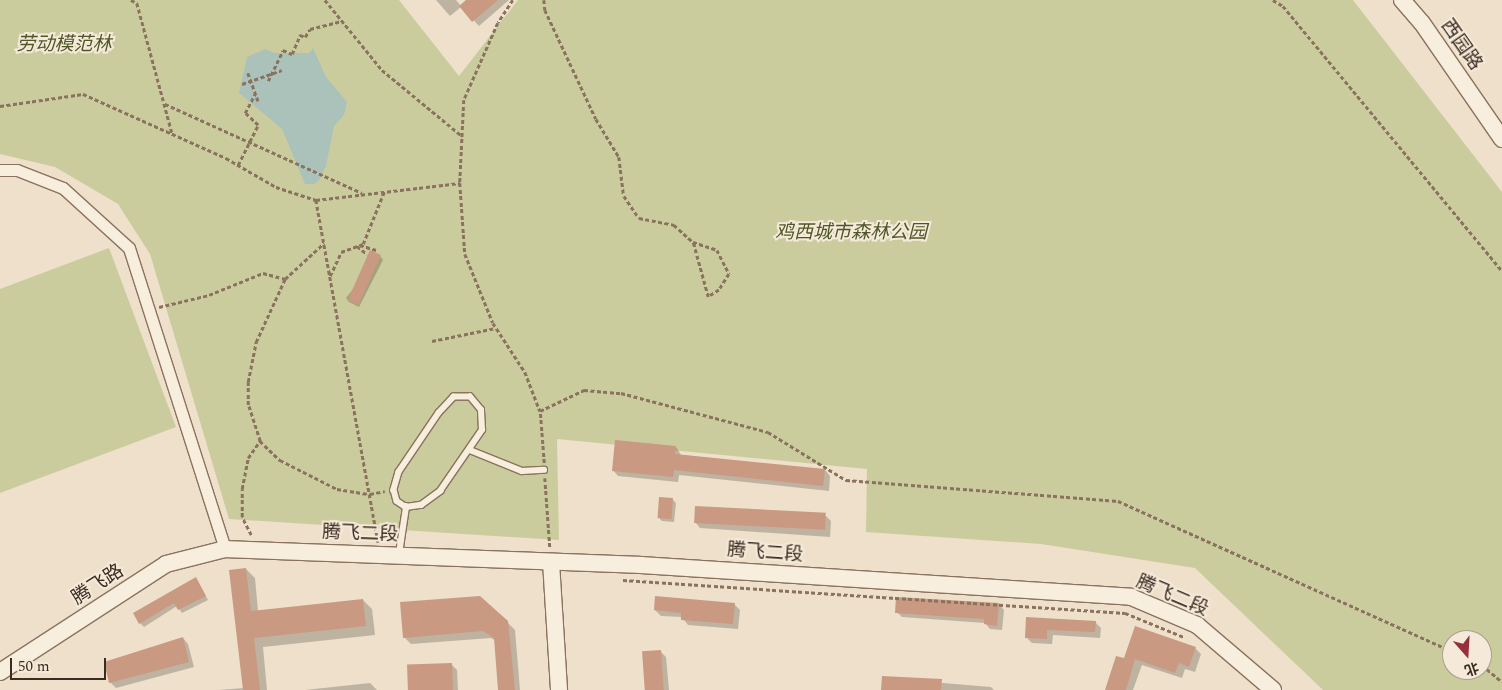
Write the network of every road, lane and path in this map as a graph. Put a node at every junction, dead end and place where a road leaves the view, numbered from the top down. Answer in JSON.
{"nodes":[{"id":1,"x":131,"y":0,"type":"edge"},
{"id":2,"x":325,"y":0,"type":"edge"},
{"id":3,"x":513,"y":0,"type":"edge"},
{"id":4,"x":544,"y":0,"type":"edge"},
{"id":5,"x":1273,"y":0,"type":"edge"},
{"id":6,"x":1402,"y":0,"type":"edge"},
{"id":7,"x":137,"y":2,"type":"edge"},
{"id":8,"x":343,"y":21,"type":"junction"},
{"id":9,"x":282,"y":70,"type":"dead end"},
{"id":10,"x":248,"y":73,"type":"dead end"},
{"id":11,"x":272,"y":74,"type":"junction"},
{"id":12,"x":251,"y":81,"type":"junction"},
{"id":13,"x":268,"y":81,"type":"dead end"},
{"id":14,"x":242,"y":84,"type":"dead end"},
{"id":15,"x":255,"y":94,"type":"junction"},
{"id":16,"x":258,"y":101,"type":"dead end"},
{"id":17,"x":165,"y":104,"type":"junction"},
{"id":18,"x":0,"y":106,"type":"edge"},
{"id":19,"x":172,"y":133,"type":"junction"},
{"id":20,"x":462,"y":136,"type":"junction"},
{"id":21,"x":1502,"y":139,"type":"edge"},
{"id":22,"x":249,"y":144,"type":"junction"},
{"id":23,"x":238,"y":165,"type":"junction"},
{"id":24,"x":0,"y":170,"type":"edge"},
{"id":25,"x":460,"y":184,"type":"junction"},
{"id":26,"x":384,"y":192,"type":"junction"},
{"id":27,"x":364,"y":194,"type":"junction"},
{"id":28,"x":316,"y":200,"type":"junction"},
{"id":29,"x":693,"y":242,"type":"junction"},
{"id":30,"x":324,"y":243,"type":"junction"},
{"id":31,"x":358,"y":246,"type":"junction"},
{"id":32,"x":376,"y":250,"type":"dead end"},
{"id":33,"x":367,"y":254,"type":"dead end"},
{"id":34,"x":1502,"y":271,"type":"edge"},
{"id":35,"x":330,"y":276,"type":"junction"},
{"id":36,"x":284,"y":279,"type":"junction"},
{"id":37,"x":149,"y":310,"type":"junction"},
{"id":38,"x":496,"y":328,"type":"junction"},
{"id":39,"x":432,"y":341,"type":"dead end"},
{"id":40,"x":540,"y":411,"type":"junction"},
{"id":41,"x":260,"y":441,"type":"junction"},
{"id":42,"x":470,"y":450,"type":"junction"},
{"id":43,"x":544,"y":470,"type":"junction"},
{"id":44,"x":394,"y":490,"type":"junction"},
{"id":45,"x":370,"y":494,"type":"junction"},
{"id":46,"x":406,"y":507,"type":"junction"},
{"id":47,"x":225,"y":549,"type":"junction"},
{"id":48,"x":258,"y":550,"type":"junction"},
{"id":49,"x":381,"y":555,"type":"junction"},
{"id":50,"x":398,"y":556,"type":"junction"},
{"id":51,"x":551,"y":562,"type":"junction"},
{"id":52,"x":618,"y":580,"type":"dead end"},
{"id":53,"x":1188,"y":638,"type":"dead end"},
{"id":54,"x":1442,"y":647,"type":"edge"},
{"id":55,"x":0,"y":672,"type":"edge"},
{"id":56,"x":1492,"y":674,"type":"edge"},
{"id":57,"x":1502,"y":682,"type":"edge"},
{"id":58,"x":559,"y":690,"type":"edge"},
{"id":59,"x":1273,"y":690,"type":"edge"}],
"edges":[{"from":1,"to":7,"type":"path"},
{"from":2,"to":8,"type":"path"},
{"from":3,"to":20,"type":"path"},
{"from":4,"to":29,"type":"path"},
{"from":5,"to":34,"type":"path"},
{"from":6,"to":21,"type":"street","name":"西园路"},
{"from":7,"to":17,"type":"path"},
{"from":8,"to":11,"type":"path"},
{"from":8,"to":20,"type":"path"},
{"from":9,"to":11,"type":"path"},
{"from":10,"to":12,"type":"path"},
{"from":11,"to":12,"type":"path"},
{"from":11,"to":13,"type":"path"},
{"from":12,"to":14,"type":"path"},
{"from":12,"to":15,"type":"path"},
{"from":15,"to":16,"type":"path"},
{"from":15,"to":22,"type":"path"},
{"from":17,"to":19,"type":"path"},
{"from":17,"to":22,"type":"path"},
{"from":18,"to":19,"type":"path"},
{"from":19,"to":23,"type":"path"},
{"from":20,"to":25,"type":"path"},
{"from":22,"to":23,"type":"path"},
{"from":22,"to":27,"type":"path"},
{"from":23,"to":28,"type":"path"},
{"from":24,"to":37,"type":"street"},
{"from":25,"to":26,"type":"path"},
{"from":25,"to":38,"type":"path"},
{"from":26,"to":27,"type":"path"},
{"from":26,"to":31,"type":"path"},
{"from":27,"to":28,"type":"path"},
{"from":28,"to":30,"type":"path"},
{"from":29,"to":29,"type":"path"},
{"from":30,"to":35,"type":"path"},
{"from":30,"to":36,"type":"path"},
{"from":31,"to":32,"type":"path"},
{"from":31,"to":33,"type":"path"},
{"from":31,"to":35,"type":"path"},
{"from":35,"to":45,"type":"path"},
{"from":36,"to":37,"type":"path"},
{"from":36,"to":41,"type":"path"},
{"from":37,"to":47,"type":"street"},
{"from":38,"to":39,"type":"path"},
{"from":38,"to":40,"type":"path"},
{"from":40,"to":43,"type":"path"},
{"from":40,"to":54,"type":"path"},
{"from":41,"to":45,"type":"path"},
{"from":41,"to":48,"type":"path"},
{"from":42,"to":43,"type":"lane"},
{"from":42,"to":44,"type":"lane"},
{"from":42,"to":46,"type":"lane"},
{"from":43,"to":51,"type":"path"},
{"from":44,"to":45,"type":"path"},
{"from":44,"to":46,"type":"lane"},
{"from":45,"to":49,"type":"path"},
{"from":46,"to":50,"type":"lane"},
{"from":47,"to":48,"type":"street","name":"腾飞二段"},
{"from":47,"to":55,"type":"street","name":"腾飞路"},
{"from":48,"to":49,"type":"street","name":"腾飞二段"},
{"from":49,"to":50,"type":"street","name":"腾飞二段"},
{"from":50,"to":51,"type":"street","name":"腾飞二段"},
{"from":51,"to":58,"type":"street"},
{"from":51,"to":59,"type":"street","name":"腾飞二段"},
{"from":52,"to":53,"type":"path"},
{"from":56,"to":57,"type":"path"}]}
